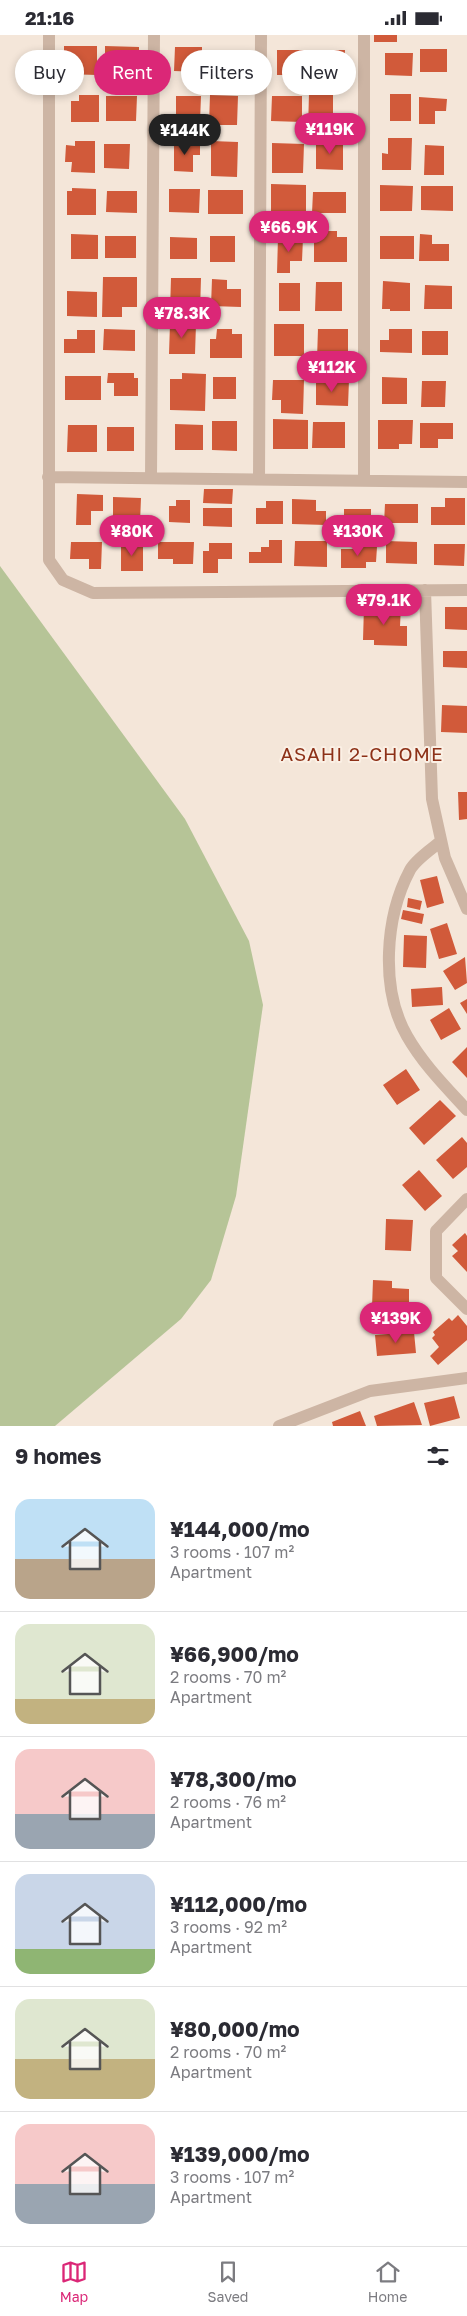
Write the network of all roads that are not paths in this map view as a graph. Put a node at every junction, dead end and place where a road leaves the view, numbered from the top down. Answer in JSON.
{"nodes":[{"id":1,"x":49,"y":35,"type":"edge"},
{"id":2,"x":154,"y":35,"type":"edge"},
{"id":3,"x":261,"y":35,"type":"edge"},
{"id":4,"x":364,"y":35,"type":"edge"},
{"id":5,"x":48,"y":477,"type":"junction"},
{"id":6,"x":151,"y":478,"type":"junction"},
{"id":7,"x":259,"y":479,"type":"junction"},
{"id":8,"x":364,"y":481,"type":"junction"},
{"id":9,"x":467,"y":481,"type":"edge"},
{"id":10,"x":424,"y":590,"type":"junction"},
{"id":11,"x":467,"y":590,"type":"edge"},
{"id":12,"x":441,"y":841,"type":"junction"},
{"id":13,"x":467,"y":909,"type":"edge"},
{"id":14,"x":467,"y":1110,"type":"edge"},
{"id":15,"x":467,"y":1199,"type":"edge"},
{"id":16,"x":467,"y":1309,"type":"edge"},
{"id":17,"x":467,"y":1378,"type":"edge"},
{"id":18,"x":279,"y":1426,"type":"edge"}],
"edges":[{"from":1,"to":5,"type":"street"},
{"from":2,"to":6,"type":"street"},
{"from":3,"to":7,"type":"street"},
{"from":4,"to":8,"type":"street"},
{"from":5,"to":6,"type":"street"},
{"from":5,"to":10,"type":"street"},
{"from":6,"to":7,"type":"street"},
{"from":7,"to":8,"type":"street"},
{"from":8,"to":9,"type":"street"},
{"from":10,"to":11,"type":"street"},
{"from":10,"to":12,"type":"street"},
{"from":12,"to":13,"type":"street"},
{"from":12,"to":14,"type":"street"},
{"from":15,"to":16,"type":"street"},
{"from":17,"to":18,"type":"street"}]}
